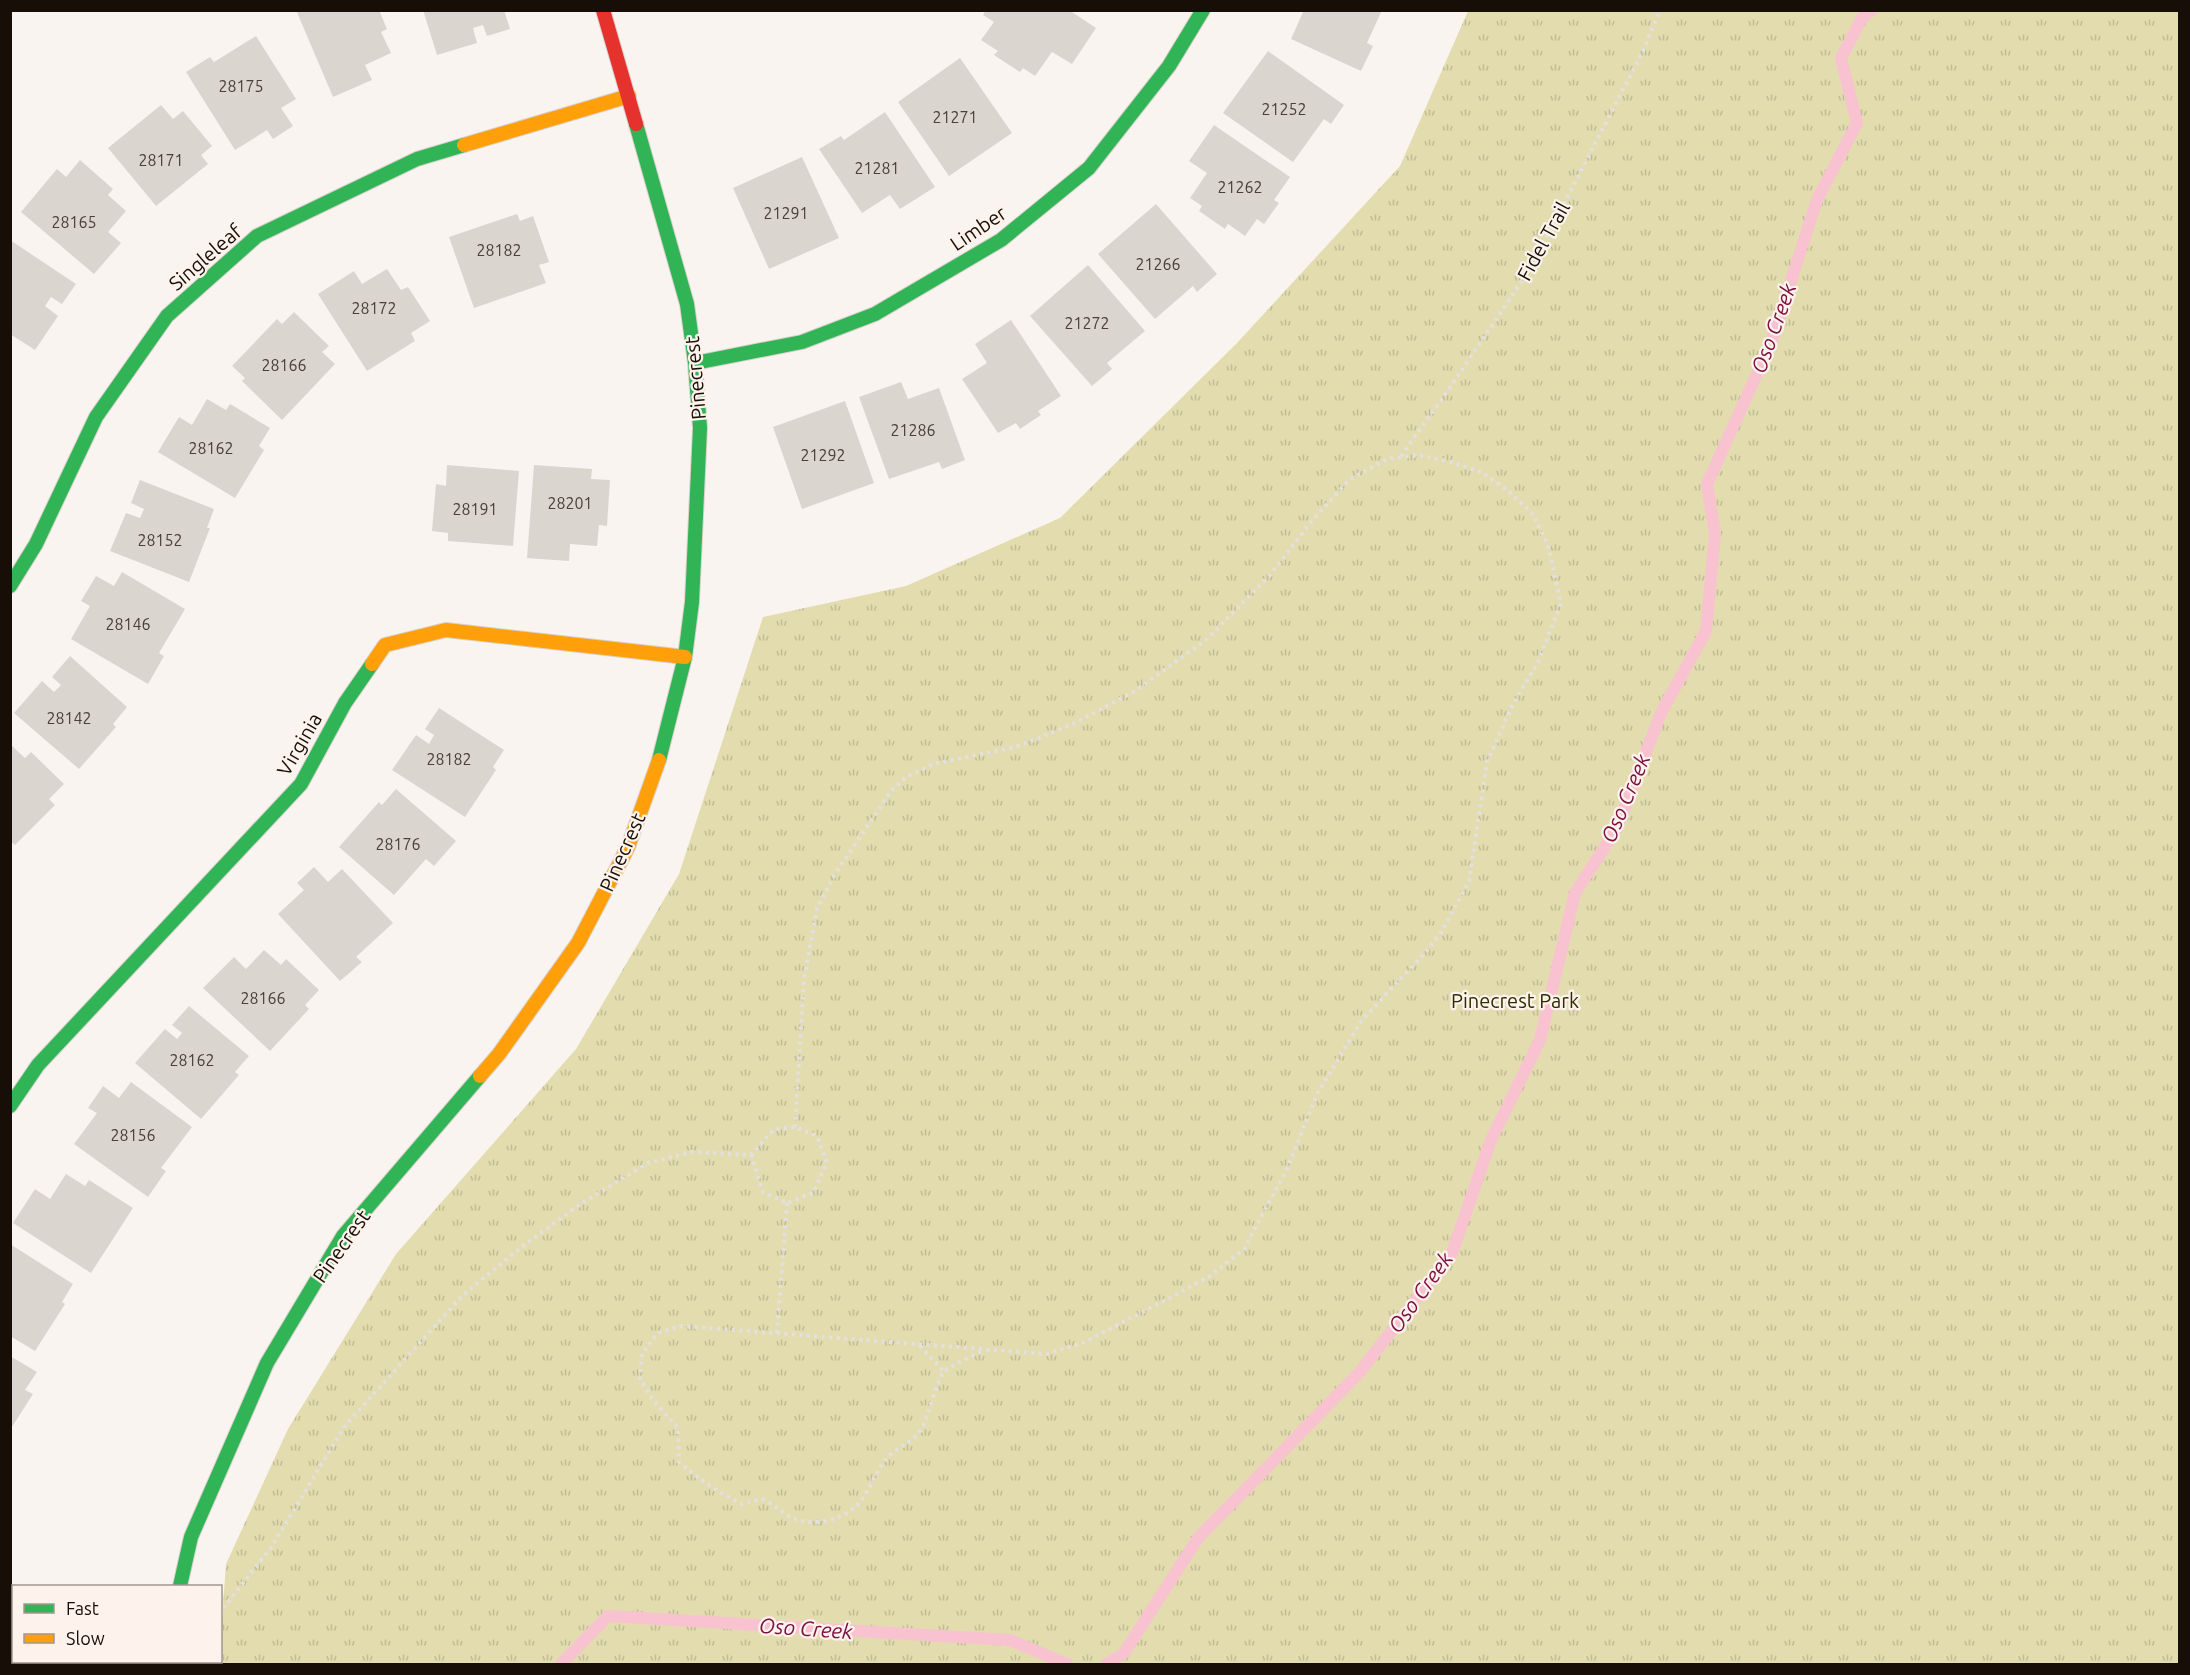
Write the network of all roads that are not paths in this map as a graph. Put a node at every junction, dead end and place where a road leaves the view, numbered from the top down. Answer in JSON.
{"nodes":[{"id":1,"x":603,"y":10,"type":"edge"},
{"id":2,"x":1203,"y":10,"type":"edge"},
{"id":3,"x":630,"y":96,"type":"junction"},
{"id":4,"x":695,"y":363,"type":"junction"},
{"id":5,"x":10,"y":586,"type":"edge"},
{"id":6,"x":685,"y":657,"type":"junction"},
{"id":7,"x":10,"y":1106,"type":"edge"},
{"id":8,"x":180,"y":1585,"type":"edge"}],
"edges":[{"from":1,"to":3,"type":"street","name":"Pinecrest"},
{"from":2,"to":4,"type":"street","name":"Limber"},
{"from":3,"to":4,"type":"street","name":"Pinecrest"},
{"from":3,"to":5,"type":"street","name":"Singleleaf"},
{"from":4,"to":6,"type":"street","name":"Pinecrest"},
{"from":6,"to":7,"type":"street","name":"Virginia"},
{"from":6,"to":8,"type":"street","name":"Pinecrest"}]}
